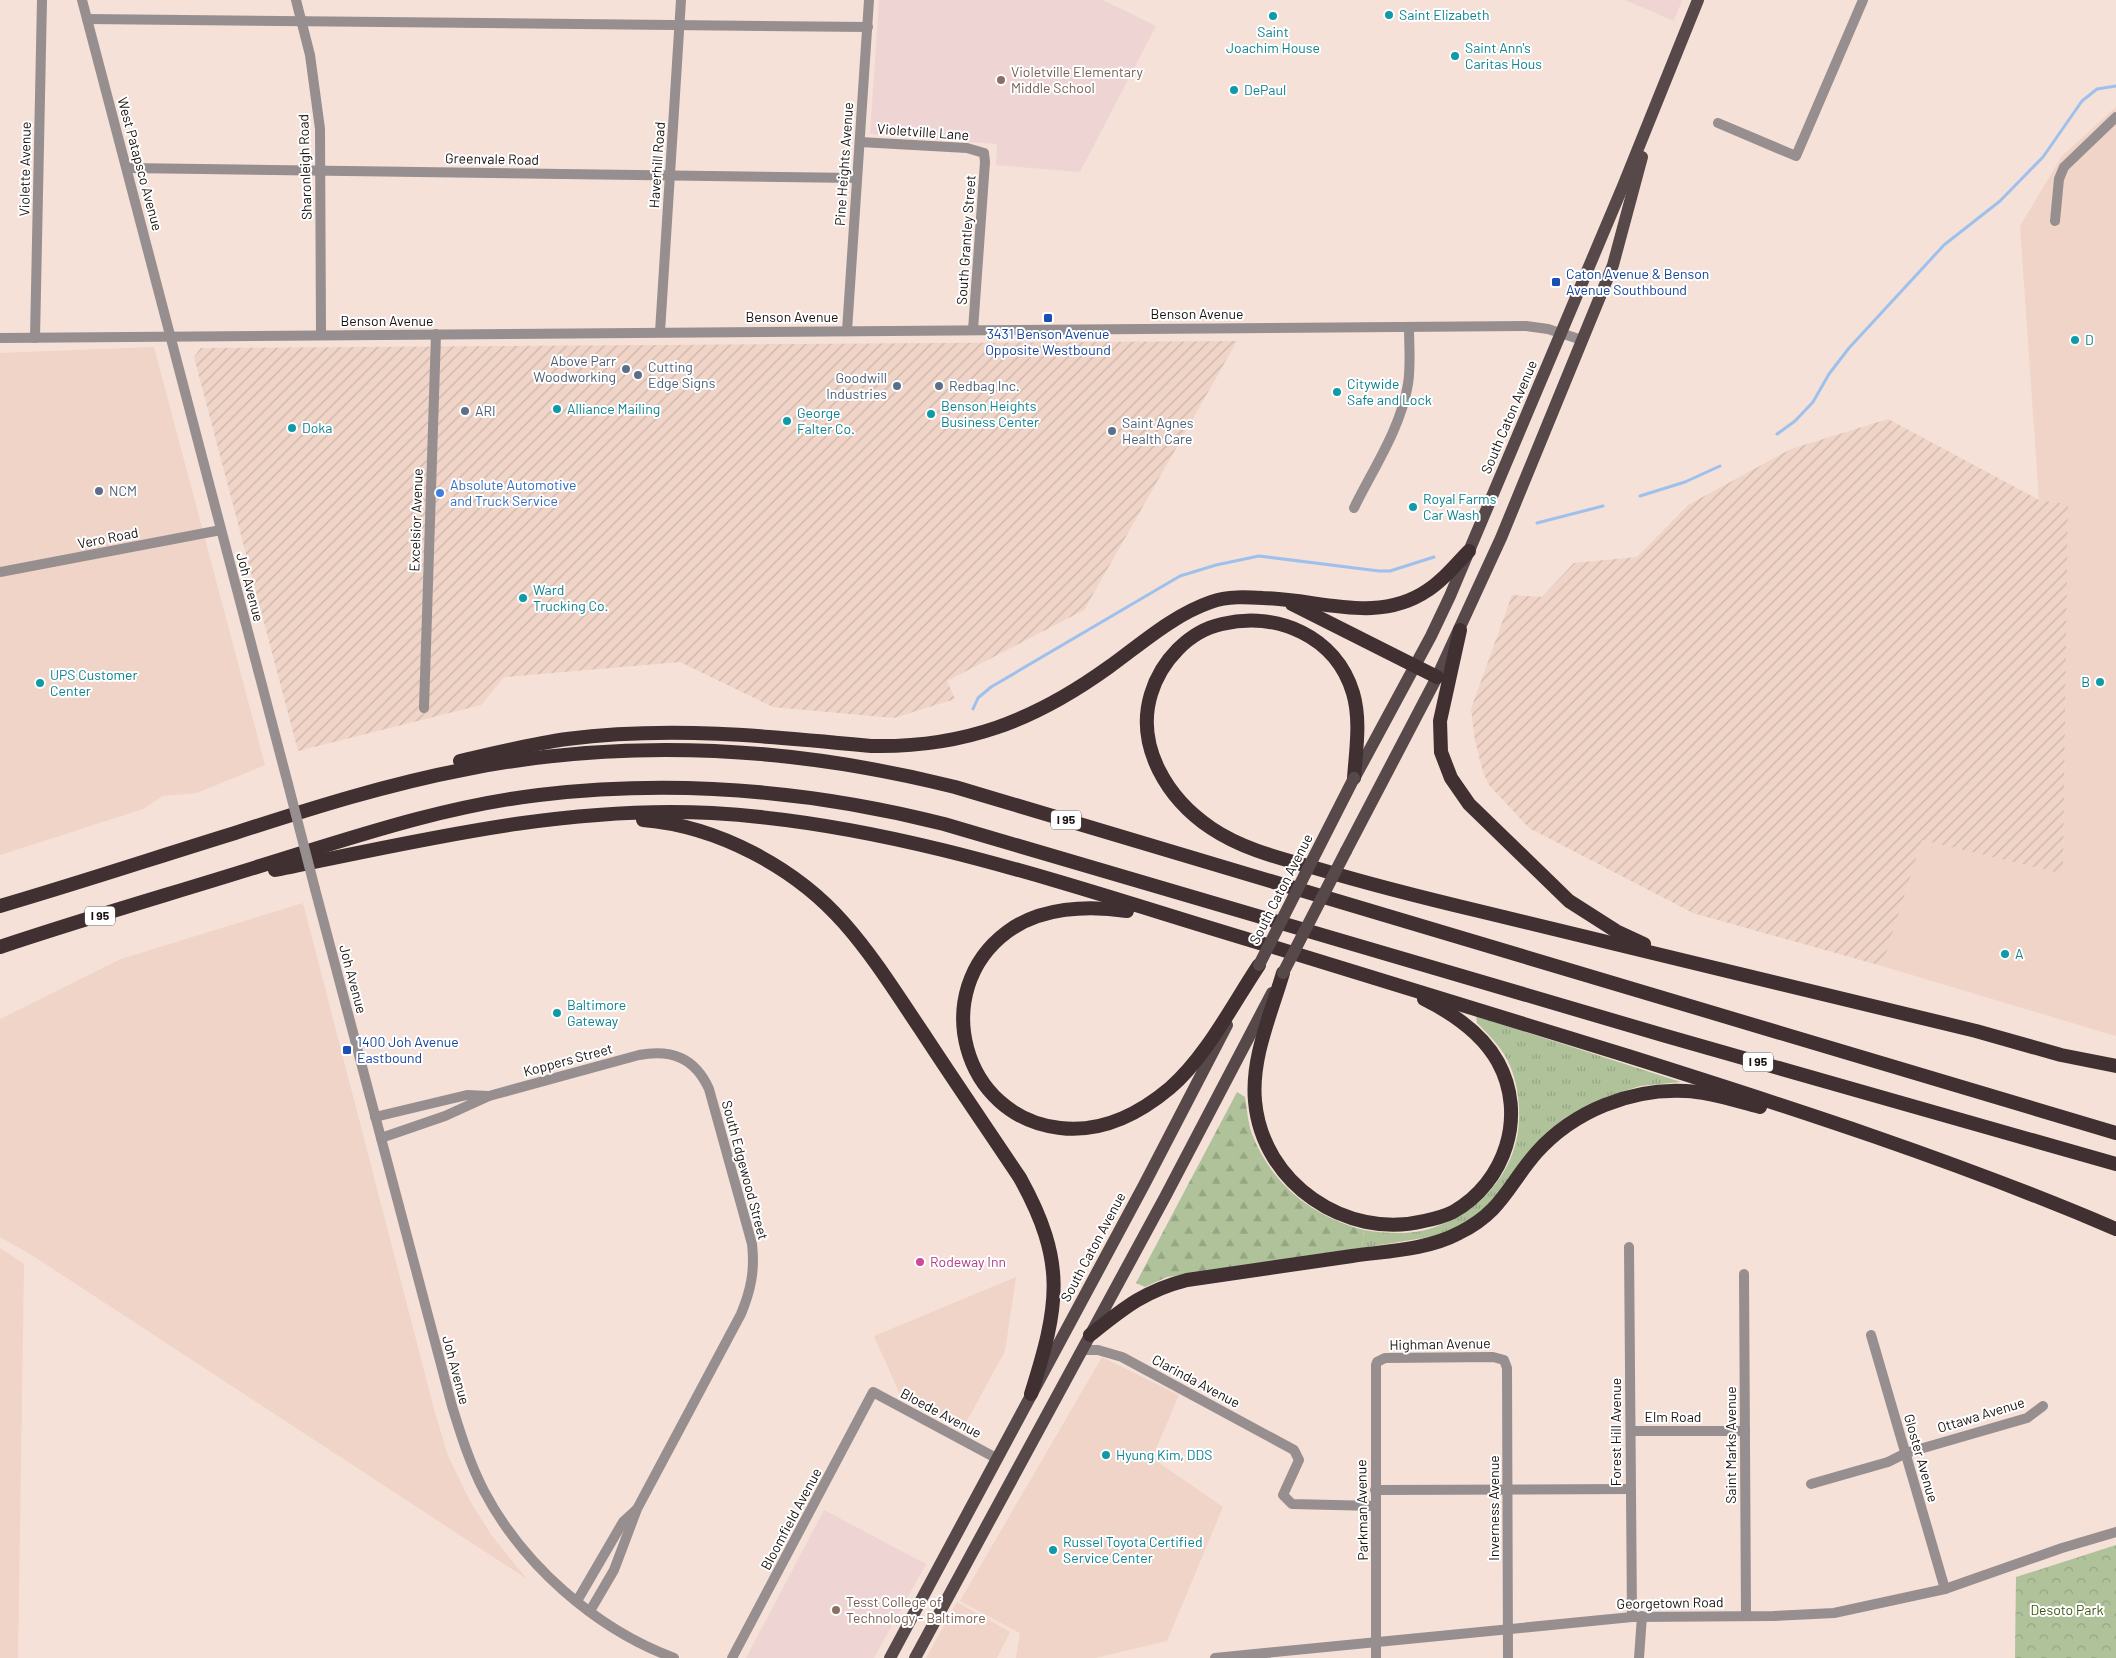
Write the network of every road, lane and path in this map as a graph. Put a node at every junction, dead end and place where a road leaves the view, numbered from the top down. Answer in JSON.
{"nodes":[{"id":1,"x":42,"y":0,"type":"edge"},
{"id":2,"x":82,"y":0,"type":"edge"},
{"id":3,"x":296,"y":0,"type":"edge"},
{"id":4,"x":681,"y":0,"type":"edge"},
{"id":5,"x":869,"y":0,"type":"edge"},
{"id":6,"x":1698,"y":0,"type":"edge"},
{"id":7,"x":1862,"y":0,"type":"edge"},
{"id":8,"x":86,"y":18,"type":"junction"},
{"id":9,"x":301,"y":21,"type":"junction"},
{"id":10,"x":679,"y":25,"type":"junction"},
{"id":11,"x":868,"y":26,"type":"junction"},
{"id":12,"x":1653,"y":111,"type":"junction"},
{"id":13,"x":2116,"y":117,"type":"edge"},
{"id":14,"x":1718,"y":123,"type":"dead end"},
{"id":15,"x":860,"y":142,"type":"junction"},
{"id":16,"x":984,"y":153,"type":"joint"},
{"id":17,"x":127,"y":168,"type":"junction"},
{"id":18,"x":321,"y":171,"type":"junction"},
{"id":19,"x":670,"y":176,"type":"junction"},
{"id":20,"x":857,"y":178,"type":"junction"},
{"id":21,"x":2055,"y":221,"type":"dead end"},
{"id":22,"x":1409,"y":326,"type":"junction"},
{"id":23,"x":973,"y":330,"type":"junction"},
{"id":24,"x":847,"y":331,"type":"junction"},
{"id":25,"x":660,"y":332,"type":"junction"},
{"id":26,"x":1561,"y":332,"type":"junction"},
{"id":27,"x":436,"y":334,"type":"junction"},
{"id":28,"x":321,"y":335,"type":"junction"},
{"id":29,"x":171,"y":336,"type":"junction"},
{"id":30,"x":0,"y":338,"type":"edge"},
{"id":31,"x":34,"y":338,"type":"junction"},
{"id":32,"x":1582,"y":340,"type":"junction"},
{"id":33,"x":1354,"y":508,"type":"dead end"},
{"id":34,"x":221,"y":530,"type":"junction"},
{"id":35,"x":1469,"y":551,"type":"junction"},
{"id":36,"x":0,"y":572,"type":"edge"},
{"id":37,"x":1277,"y":598,"type":"junction"},
{"id":38,"x":1460,"y":630,"type":"junction"},
{"id":39,"x":1416,"y":666,"type":"junction"},
{"id":40,"x":1437,"y":677,"type":"junction"},
{"id":41,"x":424,"y":708,"type":"dead end"},
{"id":42,"x":1354,"y":778,"type":"junction"},
{"id":43,"x":567,"y":818,"type":"junction"},
{"id":44,"x":264,"y":823,"type":"junction"},
{"id":45,"x":201,"y":885,"type":"junction"},
{"id":46,"x":0,"y":906,"type":"edge"},
{"id":47,"x":1177,"y":919,"type":"junction"},
{"id":48,"x":0,"y":947,"type":"edge"},
{"id":49,"x":1258,"y":965,"type":"junction"},
{"id":50,"x":1726,"y":969,"type":"junction"},
{"id":51,"x":1283,"y":973,"type":"junction"},
{"id":52,"x":1368,"y":975,"type":"junction"},
{"id":53,"x":656,"y":1052,"type":"joint"},
{"id":54,"x":2116,"y":1066,"type":"edge"},
{"id":55,"x":488,"y":1096,"type":"junction"},
{"id":56,"x":375,"y":1117,"type":"junction"},
{"id":57,"x":2116,"y":1133,"type":"edge"},
{"id":58,"x":381,"y":1138,"type":"junction"},
{"id":59,"x":1936,"y":1157,"type":"junction"},
{"id":60,"x":2116,"y":1164,"type":"edge"},
{"id":61,"x":2116,"y":1229,"type":"edge"},
{"id":62,"x":1629,"y":1247,"type":"dead end"},
{"id":63,"x":1744,"y":1274,"type":"dead end"},
{"id":64,"x":1090,"y":1335,"type":"junction"},
{"id":65,"x":1871,"y":1335,"type":"dead end"},
{"id":66,"x":1082,"y":1350,"type":"junction"},
{"id":67,"x":1504,"y":1360,"type":"joint"},
{"id":68,"x":1377,"y":1362,"type":"joint"},
{"id":69,"x":873,"y":1392,"type":"joint"},
{"id":70,"x":1031,"y":1394,"type":"junction"},
{"id":71,"x":2043,"y":1406,"type":"dead end"},
{"id":72,"x":1631,"y":1431,"type":"junction"},
{"id":73,"x":1745,"y":1431,"type":"junction"},
{"id":74,"x":1906,"y":1453,"type":"junction"},
{"id":75,"x":996,"y":1458,"type":"junction"},
{"id":76,"x":1811,"y":1484,"type":"dead end"},
{"id":77,"x":1630,"y":1489,"type":"junction"},
{"id":78,"x":1375,"y":1490,"type":"junction"},
{"id":79,"x":1508,"y":1490,"type":"junction"},
{"id":80,"x":1376,"y":1506,"type":"junction"},
{"id":81,"x":637,"y":1509,"type":"junction"},
{"id":82,"x":2116,"y":1532,"type":"edge"},
{"id":83,"x":1945,"y":1589,"type":"junction"},
{"id":84,"x":577,"y":1601,"type":"junction"},
{"id":85,"x":590,"y":1611,"type":"junction"},
{"id":86,"x":1746,"y":1616,"type":"junction"},
{"id":87,"x":1637,"y":1617,"type":"junction"},
{"id":88,"x":1509,"y":1628,"type":"junction"},
{"id":89,"x":1376,"y":1643,"type":"junction"},
{"id":90,"x":1244,"y":1657,"type":"edge"},
{"id":91,"x":674,"y":1658,"type":"edge"},
{"id":92,"x":732,"y":1658,"type":"edge"},
{"id":93,"x":890,"y":1658,"type":"edge"},
{"id":94,"x":915,"y":1658,"type":"edge"},
{"id":95,"x":1215,"y":1658,"type":"edge"},
{"id":96,"x":1376,"y":1658,"type":"edge"},
{"id":97,"x":1508,"y":1658,"type":"edge"},
{"id":98,"x":1639,"y":1658,"type":"edge"}],
"edges":[{"from":1,"to":31,"type":"street","name":"Violette Avenue"},
{"from":2,"to":8,"type":"street","name":"West Patapsco Avenue"},
{"from":3,"to":9,"type":"street","name":"Sharonleigh Road"},
{"from":4,"to":10,"type":"street","name":"Haverhill Road"},
{"from":5,"to":11,"type":"street","name":"Pine Heights Avenue"},
{"from":6,"to":12,"type":"main road","name":"South Caton Avenue"},
{"from":7,"to":14,"type":"street"},
{"from":8,"to":9,"type":"street"},
{"from":8,"to":17,"type":"street","name":"West Patapsco Avenue"},
{"from":9,"to":10,"type":"street"},
{"from":9,"to":18,"type":"street","name":"Sharonleigh Road"},
{"from":10,"to":11,"type":"street"},
{"from":10,"to":19,"type":"street","name":"Haverhill Road"},
{"from":11,"to":15,"type":"street","name":"Pine Heights Avenue"},
{"from":12,"to":26,"type":"main road","name":"South Caton Avenue"},
{"from":12,"to":32,"type":"main road","name":"South Caton Avenue"},
{"from":13,"to":21,"type":"street"},
{"from":15,"to":16,"type":"street","name":"Violetville Lane"},
{"from":15,"to":20,"type":"street","name":"Pine Heights Avenue"},
{"from":16,"to":23,"type":"street","name":"South Grantley Street"},
{"from":17,"to":18,"type":"street","name":"Greenvale Road"},
{"from":17,"to":29,"type":"street","name":"West Patapsco Avenue"},
{"from":18,"to":19,"type":"street","name":"Greenvale Road"},
{"from":18,"to":28,"type":"street","name":"Sharonleigh Road"},
{"from":19,"to":20,"type":"street","name":"Greenvale Road"},
{"from":19,"to":25,"type":"street","name":"Haverhill Road"},
{"from":20,"to":24,"type":"street","name":"Pine Heights Avenue"},
{"from":22,"to":23,"type":"street","name":"Benson Avenue"},
{"from":22,"to":26,"type":"street","name":"Benson Avenue"},
{"from":22,"to":33,"type":"street"},
{"from":23,"to":24,"type":"street","name":"Benson Avenue"},
{"from":24,"to":25,"type":"street","name":"Benson Avenue"},
{"from":25,"to":27,"type":"street","name":"Benson Avenue"},
{"from":26,"to":32,"type":"street","name":"Benson Avenue"},
{"from":26,"to":35,"type":"main road","name":"South Caton Avenue"},
{"from":27,"to":28,"type":"street","name":"Benson Avenue"},
{"from":27,"to":41,"type":"street","name":"Excelsior Avenue"},
{"from":28,"to":29,"type":"street","name":"Benson Avenue"},
{"from":29,"to":31,"type":"street","name":"Benson Avenue"},
{"from":29,"to":34,"type":"street","name":"Joh Avenue"},
{"from":30,"to":31,"type":"street","name":"Benson Avenue"},
{"from":32,"to":38,"type":"main road","name":"South Caton Avenue"},
{"from":34,"to":36,"type":"street","name":"Vero Road"},
{"from":34,"to":56,"type":"street","name":"Joh Avenue","bridge":true},
{"from":35,"to":37,"type":"highway"},
{"from":35,"to":39,"type":"main road","name":"South Caton Avenue"},
{"from":37,"to":39,"type":"highway"},
{"from":37,"to":44,"type":"highway"},
{"from":38,"to":40,"type":"main road","name":"South Caton Avenue"},
{"from":38,"to":50,"type":"highway"},
{"from":39,"to":40,"type":"highway"},
{"from":39,"to":42,"type":"main road","name":"South Caton Avenue"},
{"from":40,"to":51,"type":"main road","name":"South Caton Avenue","bridge":true},
{"from":42,"to":49,"type":"main road","name":"South Caton Avenue","bridge":true},
{"from":42,"to":50,"type":"highway"},
{"from":43,"to":45,"type":"highway"},
{"from":43,"to":47,"type":"highway"},
{"from":43,"to":70,"type":"highway"},
{"from":44,"to":46,"type":"highway","number":"I 95"},
{"from":44,"to":57,"type":"highway","number":"I 95"},
{"from":45,"to":48,"type":"highway","number":"I 95"},
{"from":45,"to":60,"type":"highway","number":"I 95"},
{"from":47,"to":49,"type":"highway"},
{"from":47,"to":52,"type":"highway"},
{"from":49,"to":70,"type":"main road","name":"South Caton Avenue"},
{"from":50,"to":54,"type":"highway"},
{"from":51,"to":52,"type":"highway"},
{"from":51,"to":64,"type":"main road","name":"South Caton Avenue"},
{"from":52,"to":59,"type":"highway"},
{"from":53,"to":55,"type":"street","name":"Koppers Street"},
{"from":53,"to":81,"type":"street","name":"South Edgewood Street"},
{"from":55,"to":56,"type":"street","name":"Koppers Street"},
{"from":55,"to":58,"type":"street","name":"Koppers Street"},
{"from":56,"to":58,"type":"street","name":"Joh Avenue"},
{"from":58,"to":84,"type":"street","name":"Joh Avenue"},
{"from":59,"to":61,"type":"highway"},
{"from":59,"to":64,"type":"highway"},
{"from":62,"to":72,"type":"street","name":"Forest Hill Avenue"},
{"from":63,"to":73,"type":"street","name":"Saint Marks Avenue"},
{"from":64,"to":66,"type":"main road","name":"South Caton Avenue"},
{"from":65,"to":74,"type":"street","name":"Gloster Avenue"},
{"from":66,"to":80,"type":"street","name":"Clarinda Avenue"},
{"from":66,"to":94,"type":"main road","name":"South Caton Avenue"},
{"from":67,"to":68,"type":"street","name":"Highman Avenue"},
{"from":67,"to":79,"type":"street","name":"Inverness Avenue"},
{"from":68,"to":78,"type":"street","name":"Parkman Avenue"},
{"from":69,"to":75,"type":"street","name":"Bloede Avenue"},
{"from":69,"to":92,"type":"street","name":"Bloomfield Avenue"},
{"from":70,"to":75,"type":"main road","name":"South Caton Avenue"},
{"from":71,"to":74,"type":"street","name":"Ottawa Avenue"},
{"from":72,"to":73,"type":"street","name":"Elm Road"},
{"from":72,"to":77,"type":"street","name":"Forest Hill Avenue"},
{"from":73,"to":86,"type":"street","name":"Saint Marks Avenue"},
{"from":74,"to":76,"type":"street","name":"Ottawa Avenue"},
{"from":74,"to":83,"type":"street","name":"Gloster Avenue"},
{"from":75,"to":93,"type":"main road","name":"South Caton Avenue"},
{"from":77,"to":79,"type":"street"},
{"from":77,"to":87,"type":"street","name":"Forest Hill Avenue"},
{"from":78,"to":79,"type":"street"},
{"from":78,"to":80,"type":"street","name":"Parkman Avenue"},
{"from":79,"to":88,"type":"street","name":"Inverness Avenue"},
{"from":80,"to":89,"type":"street","name":"Parkman Avenue"},
{"from":81,"to":84,"type":"street","name":"South Edgewood Street"},
{"from":81,"to":85,"type":"street","name":"South Edgewood Street"},
{"from":82,"to":83,"type":"street","name":"Georgetown Road"},
{"from":83,"to":86,"type":"street","name":"Georgetown Road"},
{"from":84,"to":85,"type":"street","name":"Joh Avenue"},
{"from":85,"to":91,"type":"street","name":"Joh Avenue"},
{"from":86,"to":87,"type":"street","name":"Georgetown Road"},
{"from":87,"to":88,"type":"street","name":"Georgetown Road"},
{"from":87,"to":98,"type":"street","name":"Forest Hill Avenue"},
{"from":88,"to":89,"type":"street","name":"Georgetown Road"},
{"from":88,"to":97,"type":"street","name":"Inverness Avenue"},
{"from":89,"to":90,"type":"street","name":"Georgetown Road"},
{"from":89,"to":96,"type":"street","name":"Parkman Avenue"},
{"from":90,"to":95,"type":"street","name":"Georgetown Road"}]}
